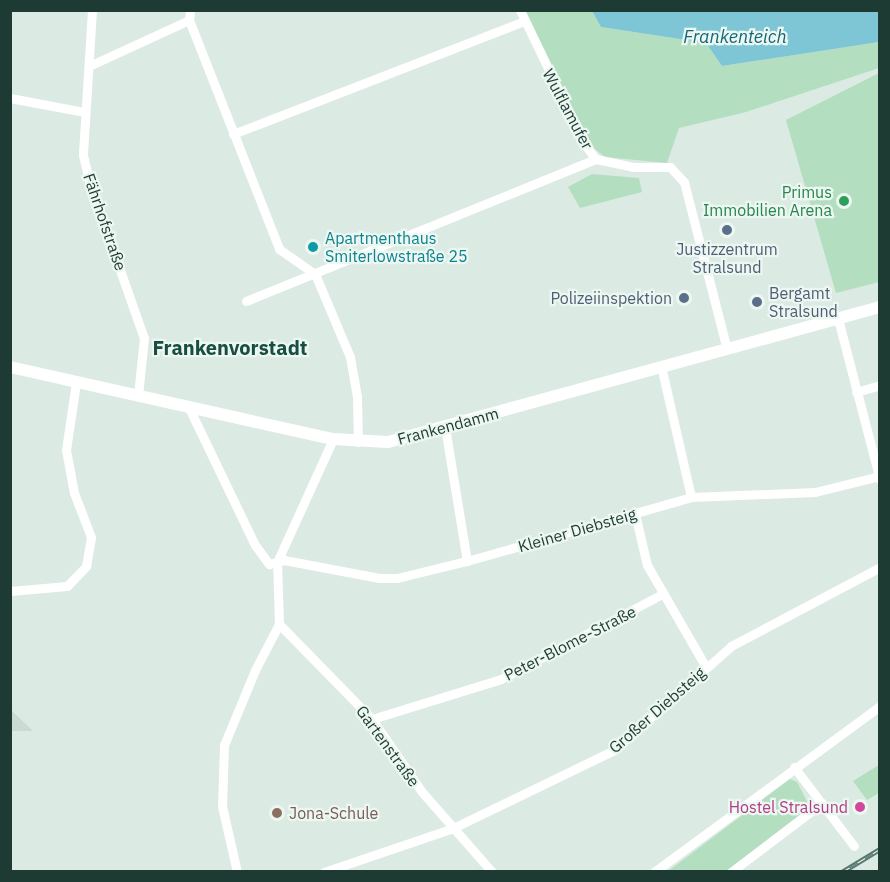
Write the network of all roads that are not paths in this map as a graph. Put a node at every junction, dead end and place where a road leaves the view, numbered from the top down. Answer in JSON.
{"nodes":[{"id":1,"x":92,"y":10,"type":"edge"},
{"id":2,"x":520,"y":10,"type":"edge"},
{"id":3,"x":190,"y":15,"type":"edge"},
{"id":4,"x":524,"y":21,"type":"junction"},
{"id":5,"x":89,"y":66,"type":"junction"},
{"id":6,"x":10,"y":98,"type":"edge"},
{"id":7,"x":84,"y":112,"type":"junction"},
{"id":8,"x":233,"y":134,"type":"junction"},
{"id":9,"x":596,"y":159,"type":"junction"},
{"id":10,"x":315,"y":274,"type":"junction"},
{"id":11,"x":246,"y":302,"type":"dead end"},
{"id":12,"x":879,"y":307,"type":"edge"},
{"id":13,"x":838,"y":319,"type":"junction"},
{"id":14,"x":728,"y":349,"type":"junction"},
{"id":15,"x":661,"y":366,"type":"junction"},
{"id":16,"x":10,"y":367,"type":"edge"},
{"id":17,"x":76,"y":382,"type":"junction"},
{"id":18,"x":879,"y":385,"type":"edge"},
{"id":19,"x":856,"y":392,"type":"junction"},
{"id":20,"x":138,"y":395,"type":"junction"},
{"id":21,"x":189,"y":408,"type":"junction"},
{"id":22,"x":446,"y":427,"type":"junction"},
{"id":23,"x":333,"y":439,"type":"junction"},
{"id":24,"x":358,"y":442,"type":"junction"},
{"id":25,"x":879,"y":478,"type":"edge"},
{"id":26,"x":691,"y":497,"type":"junction"},
{"id":27,"x":635,"y":514,"type":"junction"},
{"id":28,"x":467,"y":561,"type":"junction"},
{"id":29,"x":277,"y":562,"type":"junction"},
{"id":30,"x":879,"y":567,"type":"edge"},
{"id":31,"x":10,"y":591,"type":"edge"},
{"id":32,"x":662,"y":594,"type":"junction"},
{"id":33,"x":279,"y":624,"type":"junction"},
{"id":34,"x":706,"y":667,"type":"junction"},
{"id":35,"x":879,"y":706,"type":"edge"},
{"id":36,"x":372,"y":719,"type":"junction"},
{"id":37,"x":794,"y":767,"type":"junction"},
{"id":38,"x":822,"y":803,"type":"junction"},
{"id":39,"x":453,"y":828,"type":"junction"},
{"id":40,"x":854,"y":846,"type":"dead end"},
{"id":41,"x":237,"y":872,"type":"edge"},
{"id":42,"x":324,"y":872,"type":"edge"},
{"id":43,"x":492,"y":872,"type":"edge"},
{"id":44,"x":654,"y":872,"type":"edge"},
{"id":45,"x":731,"y":872,"type":"edge"}],
"edges":[{"from":1,"to":5,"type":"street","name":"Fährhofstraße"},
{"from":2,"to":4,"type":"street","name":"Wulflamufer"},
{"from":3,"to":5,"type":"street"},
{"from":3,"to":8,"type":"street"},
{"from":4,"to":8,"type":"street"},
{"from":4,"to":9,"type":"street","name":"Wulflamufer"},
{"from":5,"to":7,"type":"street","name":"Fährhofstraße"},
{"from":6,"to":7,"type":"street"},
{"from":7,"to":20,"type":"street","name":"Fährhofstraße"},
{"from":8,"to":10,"type":"street"},
{"from":9,"to":10,"type":"street"},
{"from":9,"to":14,"type":"street","name":"Wulflamufer"},
{"from":10,"to":11,"type":"street"},
{"from":10,"to":24,"type":"street"},
{"from":12,"to":13,"type":"street","name":"Frankendamm"},
{"from":13,"to":14,"type":"street","name":"Frankendamm"},
{"from":13,"to":19,"type":"street"},
{"from":14,"to":15,"type":"street","name":"Frankendamm"},
{"from":15,"to":22,"type":"street","name":"Frankendamm"},
{"from":15,"to":26,"type":"street"},
{"from":16,"to":17,"type":"street","name":"Frankendamm"},
{"from":17,"to":20,"type":"street","name":"Frankendamm"},
{"from":17,"to":31,"type":"street"},
{"from":18,"to":19,"type":"street"},
{"from":19,"to":25,"type":"street"},
{"from":20,"to":21,"type":"street","name":"Frankendamm"},
{"from":21,"to":23,"type":"street","name":"Frankendamm"},
{"from":21,"to":29,"type":"street"},
{"from":22,"to":24,"type":"street","name":"Frankendamm"},
{"from":22,"to":28,"type":"street"},
{"from":23,"to":24,"type":"street","name":"Frankendamm"},
{"from":23,"to":29,"type":"street"},
{"from":25,"to":26,"type":"street","name":"Kleiner Diebsteig"},
{"from":26,"to":27,"type":"street","name":"Kleiner Diebsteig"},
{"from":27,"to":28,"type":"street","name":"Kleiner Diebsteig"},
{"from":27,"to":32,"type":"street"},
{"from":28,"to":29,"type":"street","name":"Kleiner Diebsteig"},
{"from":29,"to":33,"type":"street"},
{"from":30,"to":34,"type":"street","name":"Großer Diebsteig"},
{"from":32,"to":34,"type":"street"},
{"from":32,"to":36,"type":"street","name":"Peter-Blome-Straße"},
{"from":33,"to":36,"type":"street","name":"Gartenstraße"},
{"from":33,"to":41,"type":"street"},
{"from":34,"to":39,"type":"street","name":"Großer Diebsteig"},
{"from":35,"to":37,"type":"street"},
{"from":36,"to":39,"type":"street","name":"Gartenstraße"},
{"from":37,"to":38,"type":"street"},
{"from":37,"to":44,"type":"street"},
{"from":38,"to":40,"type":"street"},
{"from":38,"to":45,"type":"street"},
{"from":39,"to":42,"type":"street","name":"Großer Diebsteig"},
{"from":39,"to":43,"type":"street","name":"Gartenstraße"}]}
